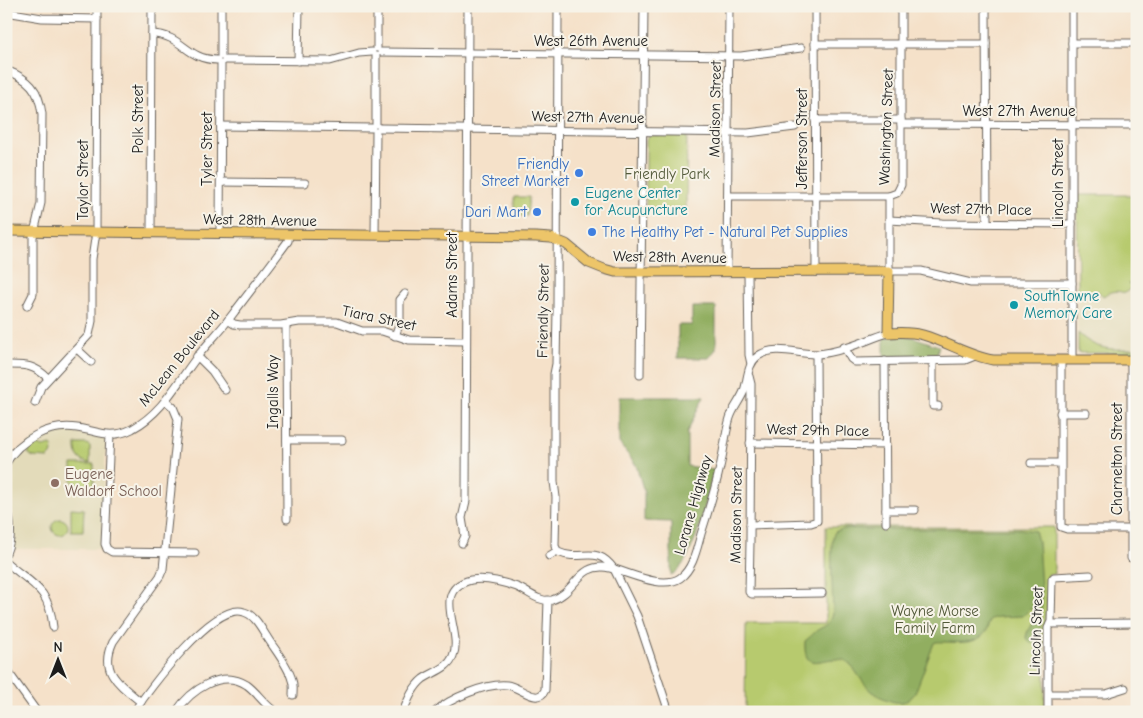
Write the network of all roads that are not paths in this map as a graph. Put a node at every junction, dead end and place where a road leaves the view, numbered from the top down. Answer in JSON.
{"nodes":[{"id":1,"x":97,"y":6,"type":"edge"},
{"id":2,"x":152,"y":6,"type":"edge"},
{"id":3,"x":221,"y":6,"type":"edge"},
{"id":4,"x":298,"y":6,"type":"edge"},
{"id":5,"x":377,"y":6,"type":"edge"},
{"id":6,"x":468,"y":6,"type":"edge"},
{"id":7,"x":558,"y":6,"type":"edge"},
{"id":8,"x":644,"y":6,"type":"edge"},
{"id":9,"x":729,"y":6,"type":"edge"},
{"id":10,"x":815,"y":6,"type":"edge"},
{"id":11,"x":902,"y":6,"type":"edge"},
{"id":12,"x":986,"y":6,"type":"edge"},
{"id":13,"x":1072,"y":6,"type":"edge"},
{"id":14,"x":6,"y":12,"type":"edge"},
{"id":15,"x":97,"y":19,"type":"junction"},
{"id":16,"x":152,"y":34,"type":"junction"},
{"id":17,"x":901,"y":43,"type":"junction"},
{"id":18,"x":1072,"y":43,"type":"junction"},
{"id":19,"x":1137,"y":43,"type":"edge"},
{"id":20,"x":815,"y":44,"type":"junction"},
{"id":21,"x":986,"y":44,"type":"junction"},
{"id":22,"x":801,"y":48,"type":"dead end"},
{"id":23,"x":377,"y":52,"type":"junction"},
{"id":24,"x":467,"y":53,"type":"junction"},
{"id":25,"x":558,"y":54,"type":"junction"},
{"id":26,"x":644,"y":55,"type":"junction"},
{"id":27,"x":729,"y":56,"type":"junction"},
{"id":28,"x":221,"y":60,"type":"junction"},
{"id":29,"x":298,"y":61,"type":"junction"},
{"id":30,"x":6,"y":70,"type":"edge"},
{"id":31,"x":815,"y":120,"type":"junction"},
{"id":32,"x":901,"y":122,"type":"junction"},
{"id":33,"x":986,"y":125,"type":"junction"},
{"id":34,"x":1072,"y":125,"type":"junction"},
{"id":35,"x":1137,"y":125,"type":"edge"},
{"id":36,"x":221,"y":126,"type":"junction"},
{"id":37,"x":795,"y":127,"type":"dead end"},
{"id":38,"x":376,"y":128,"type":"junction"},
{"id":39,"x":467,"y":129,"type":"junction"},
{"id":40,"x":558,"y":130,"type":"junction"},
{"id":41,"x":642,"y":132,"type":"junction"},
{"id":42,"x":728,"y":132,"type":"junction"},
{"id":43,"x":221,"y":182,"type":"junction"},
{"id":44,"x":305,"y":183,"type":"dead end"},
{"id":45,"x":728,"y":196,"type":"junction"},
{"id":46,"x":816,"y":196,"type":"junction"},
{"id":47,"x":889,"y":196,"type":"junction"},
{"id":48,"x":889,"y":220,"type":"junction"},
{"id":49,"x":987,"y":223,"type":"junction"},
{"id":50,"x":1072,"y":224,"type":"junction"},
{"id":51,"x":6,"y":231,"type":"edge"},
{"id":52,"x":35,"y":231,"type":"junction"},
{"id":53,"x":96,"y":232,"type":"junction"},
{"id":54,"x":151,"y":232,"type":"junction"},
{"id":55,"x":220,"y":233,"type":"junction"},
{"id":56,"x":289,"y":234,"type":"junction"},
{"id":57,"x":375,"y":235,"type":"junction"},
{"id":58,"x":466,"y":236,"type":"junction"},
{"id":59,"x":558,"y":240,"type":"junction"},
{"id":60,"x":889,"y":271,"type":"junction"},
{"id":61,"x":642,"y":272,"type":"junction"},
{"id":62,"x":727,"y":272,"type":"junction"},
{"id":63,"x":748,"y":272,"type":"junction"},
{"id":64,"x":816,"y":272,"type":"junction"},
{"id":65,"x":865,"y":272,"type":"junction"},
{"id":66,"x":1072,"y":283,"type":"junction"},
{"id":67,"x":889,"y":286,"type":"junction"},
{"id":68,"x":405,"y":294,"type":"dead end"},
{"id":69,"x":27,"y":306,"type":"dead end"},
{"id":70,"x":889,"y":314,"type":"junction"},
{"id":71,"x":228,"y":320,"type":"junction"},
{"id":72,"x":286,"y":325,"type":"junction"},
{"id":73,"x":888,"y":332,"type":"junction"},
{"id":74,"x":910,"y":332,"type":"junction"},
{"id":75,"x":395,"y":336,"type":"junction"},
{"id":76,"x":466,"y":341,"type":"junction"},
{"id":77,"x":844,"y":348,"type":"junction"},
{"id":78,"x":78,"y":349,"type":"junction"},
{"id":79,"x":816,"y":354,"type":"junction"},
{"id":80,"x":197,"y":356,"type":"junction"},
{"id":81,"x":976,"y":356,"type":"junction"},
{"id":82,"x":1061,"y":360,"type":"junction"},
{"id":83,"x":1072,"y":360,"type":"junction"},
{"id":84,"x":1134,"y":360,"type":"edge"},
{"id":85,"x":885,"y":361,"type":"junction"},
{"id":86,"x":932,"y":361,"type":"junction"},
{"id":87,"x":91,"y":362,"type":"dead end"},
{"id":88,"x":751,"y":364,"type":"junction"},
{"id":89,"x":6,"y":365,"type":"edge"},
{"id":90,"x":748,"y":374,"type":"junction"},
{"id":91,"x":640,"y":375,"type":"dead end"},
{"id":92,"x":48,"y":378,"type":"junction"},
{"id":93,"x":225,"y":390,"type":"dead end"},
{"id":94,"x":166,"y":401,"type":"junction"},
{"id":95,"x":35,"y":403,"type":"dead end"},
{"id":96,"x":938,"y":406,"type":"dead end"},
{"id":97,"x":1060,"y":413,"type":"junction"},
{"id":98,"x":1086,"y":413,"type":"dead end"},
{"id":99,"x":110,"y":435,"type":"junction"},
{"id":100,"x":287,"y":440,"type":"junction"},
{"id":101,"x":342,"y":440,"type":"dead end"},
{"id":102,"x":750,"y":443,"type":"junction"},
{"id":103,"x":816,"y":443,"type":"junction"},
{"id":104,"x":886,"y":445,"type":"junction"},
{"id":105,"x":6,"y":463,"type":"edge"},
{"id":106,"x":1032,"y":463,"type":"dead end"},
{"id":107,"x":1060,"y":463,"type":"junction"},
{"id":108,"x":6,"y":505,"type":"edge"},
{"id":109,"x":886,"y":510,"type":"junction"},
{"id":110,"x":915,"y":510,"type":"dead end"},
{"id":111,"x":287,"y":519,"type":"dead end"},
{"id":112,"x":886,"y":524,"type":"dead end"},
{"id":113,"x":750,"y":525,"type":"junction"},
{"id":114,"x":1134,"y":529,"type":"edge"},
{"id":115,"x":462,"y":542,"type":"dead end"},
{"id":116,"x":557,"y":551,"type":"junction"},
{"id":117,"x":6,"y":553,"type":"edge"},
{"id":118,"x":165,"y":553,"type":"junction"},
{"id":119,"x":196,"y":553,"type":"dead end"},
{"id":120,"x":549,"y":556,"type":"dead end"},
{"id":121,"x":1131,"y":558,"type":"dead end"},
{"id":122,"x":6,"y":562,"type":"edge"},
{"id":123,"x":614,"y":569,"type":"junction"},
{"id":124,"x":1090,"y":575,"type":"dead end"},
{"id":125,"x":822,"y":593,"type":"dead end"},
{"id":126,"x":548,"y":600,"type":"junction"},
{"id":127,"x":1137,"y":623,"type":"edge"},
{"id":128,"x":1050,"y":624,"type":"junction"},
{"id":129,"x":53,"y":627,"type":"dead end"},
{"id":130,"x":6,"y":669,"type":"edge"},
{"id":131,"x":1125,"y":688,"type":"dead end"},
{"id":132,"x":1048,"y":694,"type":"junction"},
{"id":133,"x":293,"y":695,"type":"dead end"},
{"id":134,"x":141,"y":702,"type":"junction"},
{"id":135,"x":274,"y":711,"type":"edge"},
{"id":136,"x":37,"y":712,"type":"edge"},
{"id":137,"x":134,"y":712,"type":"edge"},
{"id":138,"x":176,"y":712,"type":"edge"},
{"id":139,"x":403,"y":712,"type":"edge"},
{"id":140,"x":435,"y":712,"type":"edge"},
{"id":141,"x":669,"y":712,"type":"edge"},
{"id":142,"x":1048,"y":712,"type":"edge"}],
"edges":[{"from":1,"to":15,"type":"street","name":"Taylor Street"},
{"from":2,"to":16,"type":"street","name":"Polk Street"},
{"from":3,"to":28,"type":"street","name":"Tyler Street"},
{"from":4,"to":29,"type":"street"},
{"from":5,"to":23,"type":"street"},
{"from":6,"to":24,"type":"street","name":"Adams Street"},
{"from":7,"to":25,"type":"street","name":"Friendly Street"},
{"from":8,"to":26,"type":"street"},
{"from":9,"to":27,"type":"street","name":"Madison Street"},
{"from":10,"to":20,"type":"street","name":"Jefferson Street"},
{"from":11,"to":17,"type":"street","name":"Washington Street"},
{"from":12,"to":21,"type":"street"},
{"from":13,"to":18,"type":"street","name":"Lincoln Street"},
{"from":14,"to":15,"type":"street"},
{"from":15,"to":53,"type":"street","name":"Taylor Street"},
{"from":16,"to":28,"type":"street","name":"West 26th Avenue"},
{"from":16,"to":54,"type":"street","name":"Polk Street"},
{"from":17,"to":20,"type":"street"},
{"from":17,"to":21,"type":"street"},
{"from":17,"to":32,"type":"street","name":"Washington Street"},
{"from":18,"to":19,"type":"street"},
{"from":18,"to":34,"type":"street","name":"Lincoln Street"},
{"from":20,"to":31,"type":"street","name":"Jefferson Street"},
{"from":21,"to":33,"type":"street"},
{"from":22,"to":27,"type":"street","name":"West 26th Avenue"},
{"from":23,"to":24,"type":"street","name":"West 26th Avenue"},
{"from":23,"to":29,"type":"street","name":"West 26th Avenue"},
{"from":23,"to":38,"type":"street"},
{"from":24,"to":25,"type":"street","name":"West 26th Avenue"},
{"from":24,"to":39,"type":"street","name":"Adams Street"},
{"from":25,"to":26,"type":"street","name":"West 26th Avenue"},
{"from":25,"to":40,"type":"street","name":"Friendly Street"},
{"from":26,"to":27,"type":"street","name":"West 26th Avenue"},
{"from":26,"to":41,"type":"street"},
{"from":27,"to":42,"type":"street","name":"Madison Street"},
{"from":28,"to":29,"type":"street","name":"West 26th Avenue"},
{"from":28,"to":36,"type":"street","name":"Tyler Street"},
{"from":30,"to":52,"type":"street"},
{"from":31,"to":32,"type":"street","name":"West 27th Avenue"},
{"from":31,"to":46,"type":"street","name":"Jefferson Street"},
{"from":32,"to":33,"type":"street","name":"West 27th Avenue"},
{"from":32,"to":47,"type":"street","name":"Washington Street"},
{"from":33,"to":34,"type":"street","name":"West 27th Avenue"},
{"from":33,"to":49,"type":"street"},
{"from":34,"to":35,"type":"street","name":"West 27th Avenue"},
{"from":34,"to":50,"type":"street","name":"Lincoln Street"},
{"from":36,"to":38,"type":"street","name":"West 27th Avenue"},
{"from":36,"to":43,"type":"street","name":"Tyler Street"},
{"from":37,"to":42,"type":"street","name":"West 27th Avenue"},
{"from":38,"to":39,"type":"street","name":"West 27th Avenue"},
{"from":38,"to":57,"type":"street"},
{"from":39,"to":40,"type":"street","name":"West 27th Avenue"},
{"from":39,"to":58,"type":"street","name":"Adams Street"},
{"from":40,"to":41,"type":"street","name":"West 27th Avenue"},
{"from":40,"to":59,"type":"street","name":"Friendly Street"},
{"from":41,"to":42,"type":"street","name":"West 27th Avenue"},
{"from":41,"to":61,"type":"street"},
{"from":42,"to":45,"type":"street","name":"Madison Street"},
{"from":43,"to":44,"type":"street"},
{"from":43,"to":55,"type":"street","name":"Tyler Street"},
{"from":45,"to":46,"type":"street"},
{"from":45,"to":62,"type":"street","name":"Madison Street"},
{"from":46,"to":47,"type":"street"},
{"from":46,"to":64,"type":"street","name":"Jefferson Street"},
{"from":47,"to":48,"type":"street","name":"Washington Street"},
{"from":48,"to":49,"type":"street","name":"West 27th Place"},
{"from":48,"to":60,"type":"street","name":"Washington Street"},
{"from":49,"to":50,"type":"street","name":"West 27th Place"},
{"from":50,"to":66,"type":"street","name":"Lincoln Street"},
{"from":51,"to":52,"type":"main road","name":"West 28th Avenue"},
{"from":52,"to":53,"type":"main road","name":"West 28th Avenue"},
{"from":52,"to":69,"type":"street"},
{"from":53,"to":54,"type":"main road","name":"West 28th Avenue"},
{"from":53,"to":78,"type":"street","name":"Taylor Street"},
{"from":54,"to":55,"type":"main road","name":"West 28th Avenue"},
{"from":55,"to":56,"type":"main road","name":"West 28th Avenue"},
{"from":56,"to":57,"type":"main road","name":"West 28th Avenue"},
{"from":56,"to":71,"type":"street","name":"McLean Boulevard"},
{"from":57,"to":58,"type":"main road","name":"West 28th Avenue"},
{"from":58,"to":59,"type":"main road","name":"West 28th Avenue"},
{"from":58,"to":76,"type":"street","name":"Adams Street"},
{"from":59,"to":61,"type":"main road","name":"West 28th Avenue"},
{"from":59,"to":116,"type":"street","name":"Friendly Street"},
{"from":60,"to":65,"type":"main road","name":"West 28th Avenue"},
{"from":60,"to":66,"type":"street","name":"West 28th Avenue"},
{"from":60,"to":67,"type":"main road","name":"Washington Street"},
{"from":61,"to":62,"type":"main road","name":"West 28th Avenue"},
{"from":61,"to":91,"type":"street"},
{"from":62,"to":63,"type":"main road","name":"West 28th Avenue"},
{"from":63,"to":64,"type":"main road","name":"West 28th Avenue"},
{"from":63,"to":88,"type":"street"},
{"from":64,"to":65,"type":"main road","name":"West 28th Avenue"},
{"from":65,"to":67,"type":"main road"},
{"from":66,"to":83,"type":"street","name":"Lincoln Street"},
{"from":67,"to":70,"type":"main road","name":"Washington Street"},
{"from":68,"to":75,"type":"street"},
{"from":70,"to":73,"type":"main road","name":"Washington Street"},
{"from":70,"to":74,"type":"main road"},
{"from":71,"to":72,"type":"street"},
{"from":71,"to":80,"type":"street","name":"McLean Boulevard"},
{"from":72,"to":75,"type":"street","name":"Tiara Street"},
{"from":72,"to":100,"type":"street","name":"Ingalls Way"},
{"from":73,"to":74,"type":"main road"},
{"from":73,"to":77,"type":"street"},
{"from":74,"to":81,"type":"main road"},
{"from":75,"to":76,"type":"street","name":"Tiara Street"},
{"from":76,"to":115,"type":"street","name":"Adams Street"},
{"from":77,"to":79,"type":"street"},
{"from":77,"to":85,"type":"street"},
{"from":78,"to":87,"type":"street"},
{"from":78,"to":92,"type":"street","name":"Taylor Street"},
{"from":79,"to":88,"type":"street"},
{"from":79,"to":103,"type":"street"},
{"from":80,"to":93,"type":"street"},
{"from":80,"to":94,"type":"street","name":"McLean Boulevard"},
{"from":81,"to":82,"type":"main road"},
{"from":81,"to":86,"type":"street"},
{"from":82,"to":83,"type":"main road"},
{"from":82,"to":97,"type":"street"},
{"from":83,"to":84,"type":"main road"},
{"from":84,"to":114,"type":"street","name":"Charnelton Street"},
{"from":85,"to":86,"type":"street"},
{"from":85,"to":104,"type":"street"},
{"from":86,"to":96,"type":"street"},
{"from":88,"to":90,"type":"street","name":"Lorane Highway"},
{"from":89,"to":92,"type":"street"},
{"from":90,"to":102,"type":"street","name":"Madison Street"},
{"from":90,"to":123,"type":"street","name":"Lorane Highway"},
{"from":92,"to":95,"type":"street","name":"Taylor Street"},
{"from":94,"to":99,"type":"street","name":"McLean Boulevard"},
{"from":94,"to":118,"type":"street"},
{"from":97,"to":98,"type":"street"},
{"from":97,"to":107,"type":"street"},
{"from":99,"to":105,"type":"street","name":"McLean Boulevard"},
{"from":99,"to":118,"type":"street"},
{"from":100,"to":101,"type":"street"},
{"from":100,"to":111,"type":"street","name":"Ingalls Way"},
{"from":102,"to":103,"type":"street","name":"West 29th Place"},
{"from":102,"to":113,"type":"street","name":"Madison Street"},
{"from":103,"to":104,"type":"street","name":"West 29th Place"},
{"from":103,"to":113,"type":"street"},
{"from":104,"to":109,"type":"street"},
{"from":106,"to":107,"type":"street"},
{"from":107,"to":114,"type":"street"},
{"from":108,"to":117,"type":"street"},
{"from":109,"to":110,"type":"street"},
{"from":109,"to":112,"type":"street"},
{"from":113,"to":125,"type":"street","name":"Madison Street"},
{"from":114,"to":121,"type":"street","name":"Charnelton Street"},
{"from":116,"to":120,"type":"street"},
{"from":116,"to":123,"type":"street"},
{"from":118,"to":119,"type":"street"},
{"from":118,"to":134,"type":"street"},
{"from":122,"to":129,"type":"street"},
{"from":123,"to":126,"type":"street","name":"Lorane Highway"},
{"from":123,"to":141,"type":"street"},
{"from":124,"to":128,"type":"street","name":"Lincoln Street"},
{"from":126,"to":139,"type":"street"},
{"from":126,"to":140,"type":"street"},
{"from":127,"to":128,"type":"street"},
{"from":128,"to":132,"type":"street","name":"Lincoln Street"},
{"from":130,"to":136,"type":"street"},
{"from":131,"to":132,"type":"street","name":"Lincoln Street"},
{"from":132,"to":142,"type":"street","name":"Lincoln Street"},
{"from":133,"to":134,"type":"street"},
{"from":134,"to":137,"type":"street"},
{"from":135,"to":138,"type":"street"}]}
